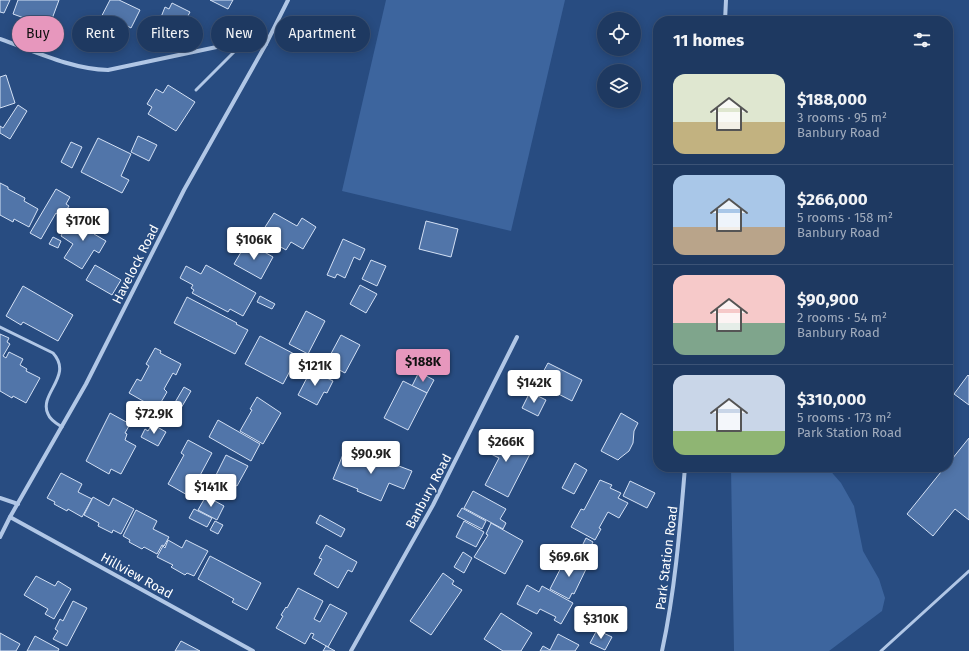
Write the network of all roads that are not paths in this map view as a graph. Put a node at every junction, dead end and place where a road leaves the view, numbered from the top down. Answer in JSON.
{"nodes":[{"id":1,"x":288,"y":0,"type":"edge"},
{"id":2,"x":726,"y":0,"type":"edge"},
{"id":3,"x":724,"y":16,"type":"edge"},
{"id":4,"x":0,"y":39,"type":"edge"},
{"id":5,"x":267,"y":42,"type":"edge"},
{"id":6,"x":211,"y":48,"type":"edge"},
{"id":7,"x":234,"y":52,"type":"edge"},
{"id":8,"x":262,"y":52,"type":"edge"},
{"id":9,"x":196,"y":90,"type":"dead end"},
{"id":10,"x":0,"y":327,"type":"edge"},
{"id":11,"x":517,"y":337,"type":"dead end"},
{"id":12,"x":62,"y":428,"type":"junction"},
{"id":13,"x":685,"y":472,"type":"edge"},
{"id":14,"x":0,"y":498,"type":"edge"},
{"id":15,"x":18,"y":504,"type":"junction"},
{"id":16,"x":10,"y":517,"type":"junction"},
{"id":17,"x":0,"y":537,"type":"edge"},
{"id":18,"x":969,"y":571,"type":"edge"},
{"id":19,"x":253,"y":651,"type":"edge"},
{"id":20,"x":351,"y":651,"type":"edge"},
{"id":21,"x":662,"y":651,"type":"edge"},
{"id":22,"x":881,"y":651,"type":"edge"}],
"edges":[{"from":1,"to":5,"type":"street","name":"Havelock Road"},
{"from":2,"to":3,"type":"street"},
{"from":4,"to":6,"type":"street"},
{"from":7,"to":9,"type":"lane"},
{"from":8,"to":12,"type":"street","name":"Havelock Road"},
{"from":10,"to":12,"type":"lane"},
{"from":11,"to":20,"type":"street","name":"Banbury Road"},
{"from":12,"to":15,"type":"street","name":"Havelock Road"},
{"from":13,"to":21,"type":"street","name":"Park Station Road"},
{"from":14,"to":15,"type":"street"},
{"from":15,"to":16,"type":"street","name":"Havelock Road"},
{"from":16,"to":17,"type":"street","name":"Havelock Road"},
{"from":16,"to":19,"type":"street","name":"Hillview Road"},
{"from":18,"to":22,"type":"lane"}]}
